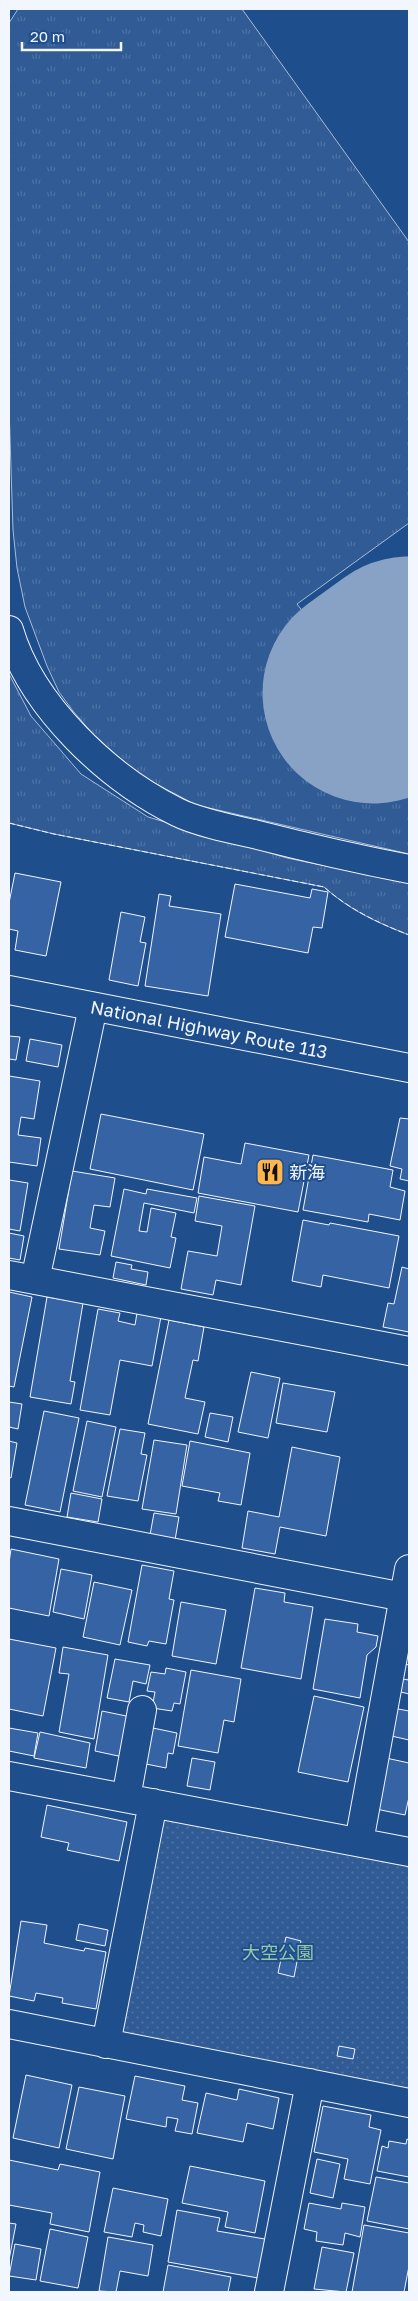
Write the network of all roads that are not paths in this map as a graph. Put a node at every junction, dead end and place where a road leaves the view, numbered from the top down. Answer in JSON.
{"nodes":[{"id":1,"x":9,"y":630,"type":"edge"},
{"id":2,"x":409,"y":869,"type":"edge"},
{"id":3,"x":9,"y":990,"type":"edge"},
{"id":4,"x":93,"y":1007,"type":"junction"},
{"id":5,"x":409,"y":1068,"type":"edge"},
{"id":6,"x":22,"y":1278,"type":"edge"},
{"id":7,"x":409,"y":1351,"type":"edge"},
{"id":8,"x":9,"y":1521,"type":"edge"},
{"id":9,"x":409,"y":1569,"type":"edge"},
{"id":10,"x":407,"y":1597,"type":"edge"},
{"id":11,"x":142,"y":1710,"type":"dead end"},
{"id":12,"x":9,"y":1776,"type":"edge"},
{"id":13,"x":126,"y":1798,"type":"junction"},
{"id":14,"x":153,"y":1803,"type":"junction"},
{"id":15,"x":359,"y":1842,"type":"junction"},
{"id":16,"x":409,"y":1852,"type":"edge"},
{"id":17,"x":9,"y":2024,"type":"edge"},
{"id":18,"x":106,"y":2044,"type":"junction"},
{"id":19,"x":310,"y":2083,"type":"junction"},
{"id":20,"x":409,"y":2103,"type":"edge"},
{"id":21,"x":270,"y":2292,"type":"edge"}],
"edges":[{"from":1,"to":2,"type":"main road"},
{"from":3,"to":4,"type":"main road","name":"National Highway Route 113"},
{"from":4,"to":5,"type":"main road","name":"National Highway Route 113"},
{"from":4,"to":6,"type":"main road"},
{"from":6,"to":7,"type":"main road"},
{"from":8,"to":10,"type":"main road"},
{"from":9,"to":10,"type":"main road"},
{"from":10,"to":15,"type":"main road"},
{"from":11,"to":13,"type":"main road"},
{"from":12,"to":13,"type":"main road"},
{"from":13,"to":14,"type":"main road"},
{"from":14,"to":15,"type":"main road"},
{"from":14,"to":18,"type":"main road"},
{"from":15,"to":16,"type":"main road"},
{"from":17,"to":18,"type":"main road"},
{"from":18,"to":19,"type":"main road"},
{"from":19,"to":20,"type":"main road"},
{"from":19,"to":21,"type":"main road"}]}
